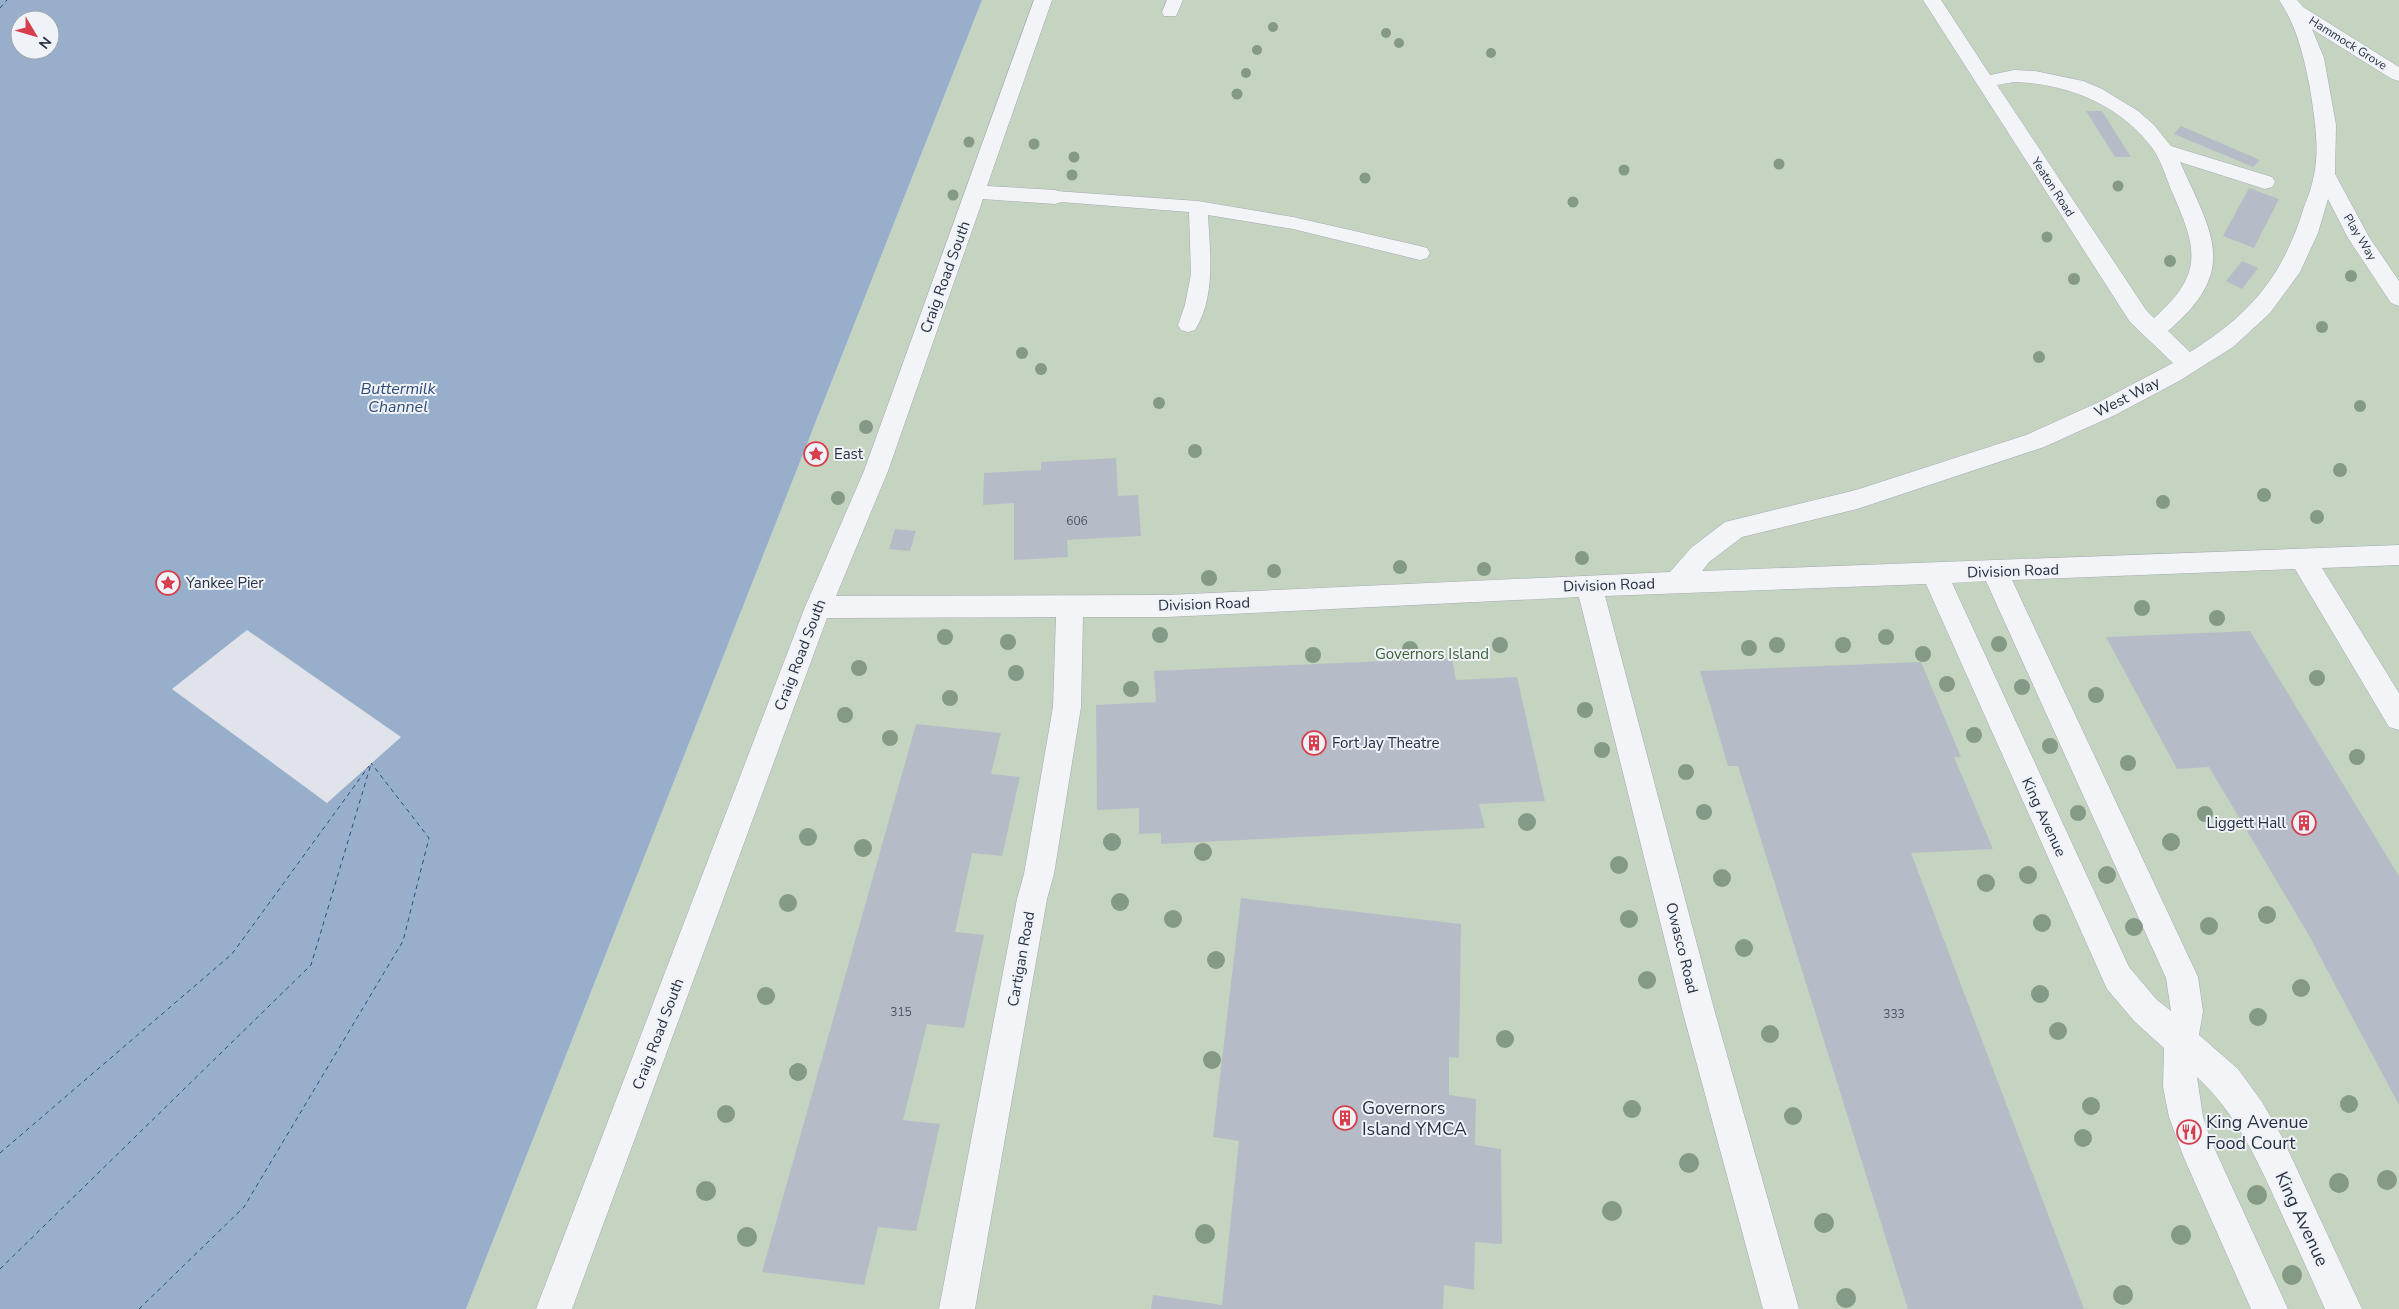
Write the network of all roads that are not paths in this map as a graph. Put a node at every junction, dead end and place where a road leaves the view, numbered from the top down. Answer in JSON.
{"nodes":[{"id":1,"x":1043,"y":0,"type":"edge"},
{"id":2,"x":1932,"y":0,"type":"edge"},
{"id":3,"x":2292,"y":6,"type":"edge"},
{"id":4,"x":2399,"y":75,"type":"edge"},
{"id":5,"x":1984,"y":82,"type":"junction"},
{"id":6,"x":2162,"y":150,"type":"junction"},
{"id":7,"x":2326,"y":174,"type":"junction"},
{"id":8,"x":2265,"y":182,"type":"dead end"},
{"id":9,"x":975,"y":192,"type":"junction"},
{"id":10,"x":1055,"y":197,"type":"joint"},
{"id":11,"x":1198,"y":207,"type":"junction"},
{"id":12,"x":1420,"y":252,"type":"dead end"},
{"id":13,"x":2399,"y":298,"type":"edge"},
{"id":14,"x":1188,"y":325,"type":"dead end"},
{"id":15,"x":2153,"y":331,"type":"junction"},
{"id":16,"x":2188,"y":363,"type":"junction"},
{"id":17,"x":2399,"y":555,"type":"edge"},
{"id":18,"x":2302,"y":559,"type":"junction"},
{"id":19,"x":1995,"y":571,"type":"junction"},
{"id":20,"x":1935,"y":574,"type":"junction"},
{"id":21,"x":1678,"y":582,"type":"junction"},
{"id":22,"x":1589,"y":586,"type":"junction"},
{"id":23,"x":818,"y":607,"type":"junction"},
{"id":24,"x":1070,"y":607,"type":"junction"},
{"id":25,"x":2399,"y":718,"type":"edge"},
{"id":26,"x":2181,"y":1041,"type":"junction"},
{"id":27,"x":554,"y":1309,"type":"edge"},
{"id":28,"x":957,"y":1309,"type":"edge"},
{"id":29,"x":1781,"y":1309,"type":"edge"},
{"id":30,"x":2270,"y":1309,"type":"edge"},
{"id":31,"x":2344,"y":1309,"type":"edge"}],
"edges":[{"from":1,"to":9,"type":"street","name":"Craig Road South"},
{"from":2,"to":5,"type":"street","name":"Yeaton Road"},
{"from":3,"to":4,"type":"street","name":"Hammock Grove"},
{"from":3,"to":7,"type":"street","name":"West Way"},
{"from":5,"to":6,"type":"street"},
{"from":5,"to":15,"type":"street","name":"Yeaton Road"},
{"from":6,"to":8,"type":"street"},
{"from":6,"to":15,"type":"street"},
{"from":7,"to":13,"type":"street","name":"Play Way"},
{"from":7,"to":16,"type":"street","name":"West Way"},
{"from":9,"to":10,"type":"street"},
{"from":9,"to":23,"type":"street","name":"Craig Road South"},
{"from":10,"to":11,"type":"lane"},
{"from":11,"to":12,"type":"lane"},
{"from":11,"to":14,"type":"lane"},
{"from":15,"to":16,"type":"street","name":"Yeaton Road"},
{"from":16,"to":21,"type":"street","name":"West Way"},
{"from":17,"to":18,"type":"street","name":"Division Road"},
{"from":18,"to":19,"type":"street","name":"Division Road"},
{"from":18,"to":25,"type":"street"},
{"from":19,"to":20,"type":"street","name":"Division Road"},
{"from":19,"to":26,"type":"street"},
{"from":20,"to":21,"type":"street","name":"Division Road"},
{"from":20,"to":26,"type":"street","name":"King Avenue"},
{"from":21,"to":22,"type":"street","name":"Division Road"},
{"from":22,"to":24,"type":"street","name":"Division Road"},
{"from":22,"to":29,"type":"street","name":"Owasco Road"},
{"from":23,"to":24,"type":"street","name":"Division Road"},
{"from":23,"to":27,"type":"street","name":"Craig Road South"},
{"from":24,"to":28,"type":"street","name":"Cartigan Road"},
{"from":26,"to":30,"type":"street"},
{"from":26,"to":31,"type":"street","name":"King Avenue"}]}
